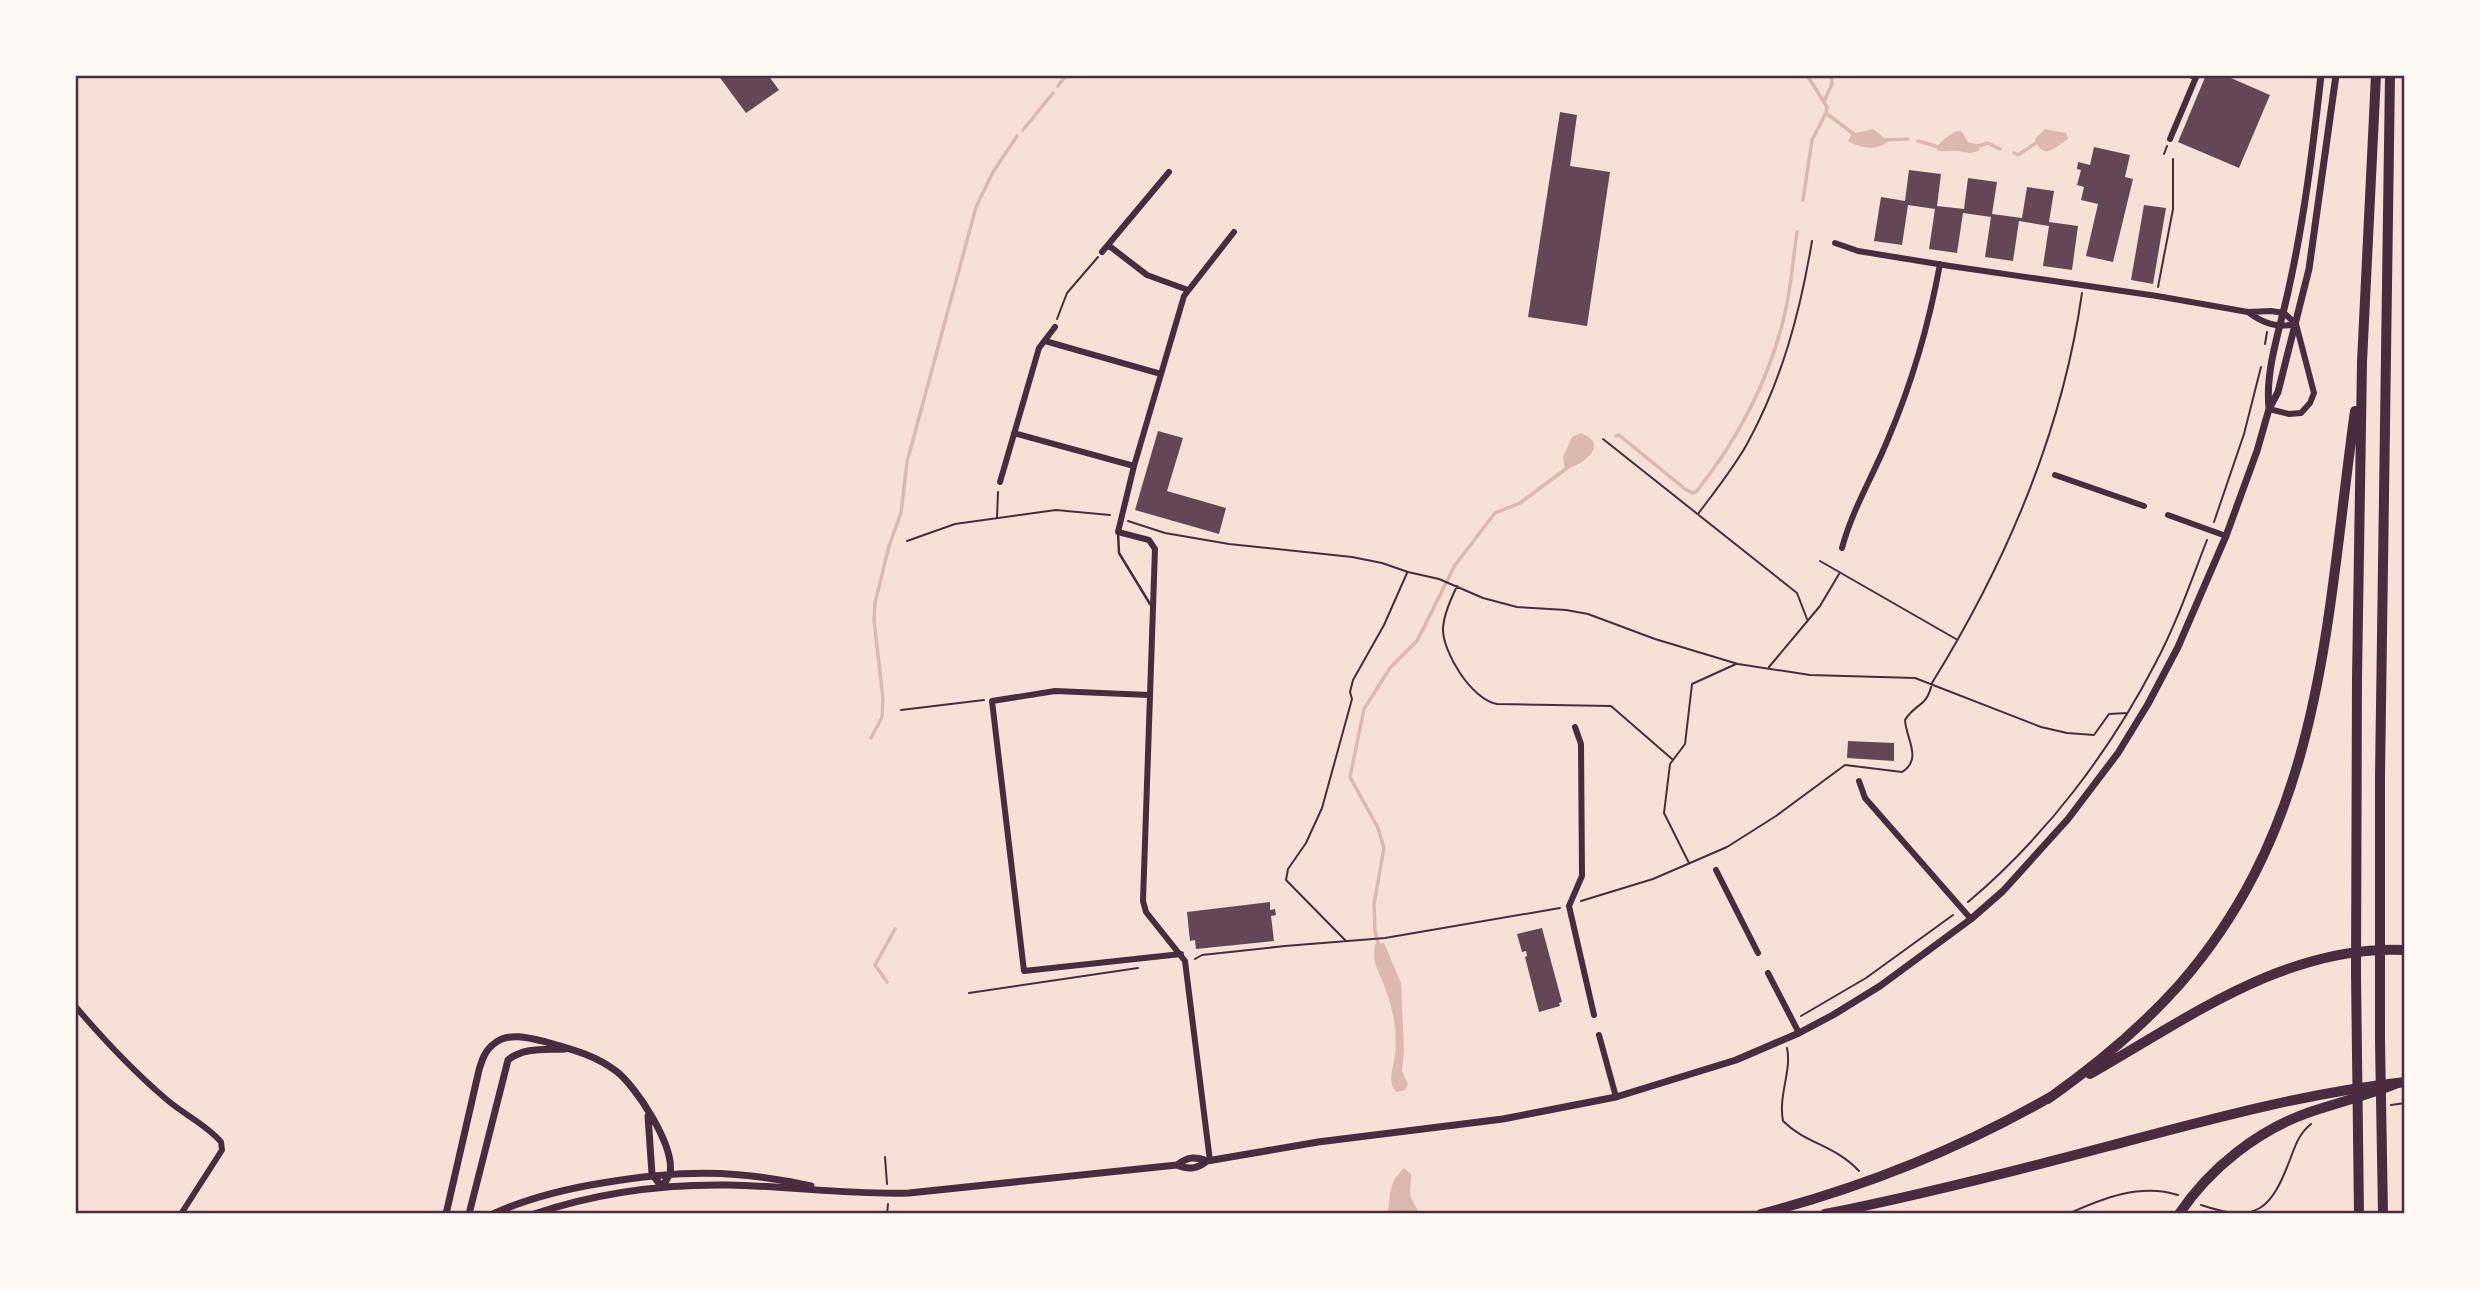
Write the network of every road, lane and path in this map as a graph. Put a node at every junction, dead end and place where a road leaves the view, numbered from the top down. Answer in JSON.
{"nodes":[{"id":1,"x":2186,"y":75,"type":"edge"},
{"id":2,"x":2321,"y":75,"type":"edge"},
{"id":3,"x":2336,"y":75,"type":"edge"},
{"id":4,"x":2376,"y":75,"type":"edge"},
{"id":5,"x":2390,"y":75,"type":"edge"},
{"id":6,"x":2196,"y":77,"type":"edge"},
{"id":7,"x":2170,"y":139,"type":"dead end"},
{"id":8,"x":2173,"y":159,"type":"dead end"},
{"id":9,"x":1169,"y":172,"type":"dead end"},
{"id":10,"x":1234,"y":232,"type":"dead end"},
{"id":11,"x":1812,"y":241,"type":"dead end"},
{"id":12,"x":1835,"y":243,"type":"dead end"},
{"id":13,"x":1108,"y":245,"type":"junction"},
{"id":14,"x":1102,"y":252,"type":"joint"},
{"id":15,"x":1940,"y":264,"type":"junction"},
{"id":16,"x":2158,"y":289,"type":"dead end"},
{"id":17,"x":1188,"y":290,"type":"junction"},
{"id":18,"x":2082,"y":292,"type":"dead end"},
{"id":19,"x":2248,"y":312,"type":"junction"},
{"id":20,"x":2284,"y":313,"type":"junction"},
{"id":21,"x":2296,"y":324,"type":"junction"},
{"id":22,"x":1055,"y":327,"type":"joint"},
{"id":23,"x":2281,"y":327,"type":"junction"},
{"id":24,"x":2267,"y":334,"type":"dead end"},
{"id":25,"x":1045,"y":341,"type":"junction"},
{"id":26,"x":2264,"y":347,"type":"dead end"},
{"id":27,"x":2262,"y":360,"type":"dead end"},
{"id":28,"x":2362,"y":362,"type":"junction"},
{"id":29,"x":1161,"y":374,"type":"junction"},
{"id":30,"x":2269,"y":408,"type":"junction"},
{"id":31,"x":1014,"y":433,"type":"junction"},
{"id":32,"x":1603,"y":439,"type":"dead end"},
{"id":33,"x":1134,"y":466,"type":"junction"},
{"id":34,"x":2055,"y":475,"type":"dead end"},
{"id":35,"x":1000,"y":482,"type":"joint"},
{"id":36,"x":2144,"y":506,"type":"dead end"},
{"id":37,"x":1698,"y":514,"type":"junction"},
{"id":38,"x":1110,"y":515,"type":"dead end"},
{"id":39,"x":2168,"y":515,"type":"dead end"},
{"id":40,"x":997,"y":519,"type":"junction"},
{"id":41,"x":1128,"y":521,"type":"dead end"},
{"id":42,"x":2214,"y":523,"type":"dead end"},
{"id":43,"x":1118,"y":532,"type":"junction"},
{"id":44,"x":2226,"y":537,"type":"junction"},
{"id":45,"x":907,"y":541,"type":"dead end"},
{"id":46,"x":2206,"y":542,"type":"dead end"},
{"id":47,"x":1842,"y":548,"type":"dead end"},
{"id":48,"x":1820,"y":561,"type":"dead end"},
{"id":49,"x":1408,"y":572,"type":"junction"},
{"id":50,"x":1839,"y":573,"type":"junction"},
{"id":51,"x":1458,"y":586,"type":"junction"},
{"id":52,"x":1153,"y":608,"type":"junction"},
{"id":53,"x":1807,"y":619,"type":"junction"},
{"id":54,"x":1957,"y":639,"type":"junction"},
{"id":55,"x":1738,"y":664,"type":"junction"},
{"id":56,"x":1769,"y":668,"type":"junction"},
{"id":57,"x":1932,"y":683,"type":"junction"},
{"id":58,"x":1149,"y":695,"type":"junction"},
{"id":59,"x":992,"y":702,"type":"junction"},
{"id":60,"x":901,"y":710,"type":"dead end"},
{"id":61,"x":2127,"y":713,"type":"junction"},
{"id":62,"x":1576,"y":727,"type":"dead end"},
{"id":63,"x":1672,"y":759,"type":"junction"},
{"id":64,"x":1859,"y":781,"type":"dead end"},
{"id":65,"x":1689,"y":864,"type":"junction"},
{"id":66,"x":1716,"y":870,"type":"dead end"},
{"id":67,"x":1969,"y":902,"type":"dead end"},
{"id":68,"x":1569,"y":906,"type":"junction"},
{"id":69,"x":1962,"y":908,"type":"junction"},
{"id":70,"x":1971,"y":919,"type":"junction"},
{"id":71,"x":1346,"y":941,"type":"junction"},
{"id":72,"x":2405,"y":950,"type":"edge"},
{"id":73,"x":1758,"y":953,"type":"dead end"},
{"id":74,"x":1181,"y":954,"type":"junction"},
{"id":75,"x":1195,"y":959,"type":"dead end"},
{"id":76,"x":1146,"y":967,"type":"dead end"},
{"id":77,"x":1768,"y":973,"type":"dead end"},
{"id":78,"x":969,"y":993,"type":"dead end"},
{"id":79,"x":75,"y":1006,"type":"edge"},
{"id":80,"x":1594,"y":1015,"type":"dead end"},
{"id":81,"x":1803,"y":1015,"type":"dead end"},
{"id":82,"x":1799,"y":1033,"type":"junction"},
{"id":83,"x":1600,"y":1035,"type":"dead end"},
{"id":84,"x":572,"y":1049,"type":"junction"},
{"id":85,"x":1788,"y":1051,"type":"dead end"},
{"id":86,"x":2401,"y":1082,"type":"edge"},
{"id":87,"x":1616,"y":1097,"type":"junction"},
{"id":88,"x":2048,"y":1099,"type":"junction"},
{"id":89,"x":647,"y":1112,"type":"junction"},
{"id":90,"x":2312,"y":1123,"type":"dead end"},
{"id":91,"x":1208,"y":1161,"type":"junction"},
{"id":92,"x":670,"y":1172,"type":"junction"},
{"id":93,"x":652,"y":1174,"type":"junction"},
{"id":94,"x":1866,"y":1178,"type":"dead end"},
{"id":95,"x":662,"y":1187,"type":"junction"},
{"id":96,"x":831,"y":1191,"type":"junction"},
{"id":97,"x":2183,"y":1197,"type":"dead end"},
{"id":98,"x":2193,"y":1202,"type":"dead end"},
{"id":99,"x":496,"y":1212,"type":"edge"},
{"id":100,"x":181,"y":1214,"type":"edge"},
{"id":101,"x":446,"y":1214,"type":"edge"},
{"id":102,"x":468,"y":1214,"type":"edge"},
{"id":103,"x":534,"y":1214,"type":"edge"},
{"id":104,"x":1761,"y":1214,"type":"edge"},
{"id":105,"x":1825,"y":1214,"type":"edge"},
{"id":106,"x":2068,"y":1214,"type":"edge"},
{"id":107,"x":2179,"y":1214,"type":"edge"},
{"id":108,"x":2359,"y":1214,"type":"edge"},
{"id":109,"x":2383,"y":1214,"type":"edge"}],
"edges":[{"from":1,"to":6,"type":"lane"},
{"from":2,"to":20,"type":"street"},
{"from":3,"to":21,"type":"street"},
{"from":4,"to":28,"type":"highway"},
{"from":5,"to":109,"type":"highway"},
{"from":6,"to":7,"type":"street"},
{"from":8,"to":16,"type":"path"},
{"from":9,"to":13,"type":"street"},
{"from":10,"to":17,"type":"street"},
{"from":11,"to":37,"type":"path"},
{"from":12,"to":15,"type":"street"},
{"from":13,"to":14,"type":"street"},
{"from":13,"to":17,"type":"street"},
{"from":14,"to":22,"type":"path"},
{"from":15,"to":19,"type":"street"},
{"from":15,"to":47,"type":"street"},
{"from":17,"to":29,"type":"street"},
{"from":18,"to":54,"type":"path"},
{"from":19,"to":20,"type":"street"},
{"from":19,"to":23,"type":"street"},
{"from":20,"to":21,"type":"street"},
{"from":20,"to":23,"type":"street"},
{"from":21,"to":23,"type":"street"},
{"from":21,"to":30,"type":"street"},
{"from":21,"to":30,"type":"street"},
{"from":22,"to":25,"type":"street"},
{"from":23,"to":30,"type":"street"},
{"from":24,"to":26,"type":"path"},
{"from":25,"to":29,"type":"street"},
{"from":25,"to":31,"type":"street"},
{"from":27,"to":42,"type":"path"},
{"from":28,"to":88,"type":"highway"},
{"from":28,"to":108,"type":"highway"},
{"from":29,"to":33,"type":"street"},
{"from":30,"to":44,"type":"street"},
{"from":31,"to":33,"type":"street"},
{"from":31,"to":35,"type":"street"},
{"from":32,"to":37,"type":"path"},
{"from":33,"to":43,"type":"street"},
{"from":34,"to":36,"type":"street"},
{"from":35,"to":40,"type":"path"},
{"from":37,"to":53,"type":"path"},
{"from":38,"to":40,"type":"path"},
{"from":39,"to":44,"type":"street"},
{"from":40,"to":45,"type":"path"},
{"from":41,"to":49,"type":"path"},
{"from":43,"to":52,"type":"lane"},
{"from":43,"to":52,"type":"street"},
{"from":44,"to":70,"type":"street"},
{"from":46,"to":61,"type":"path"},
{"from":48,"to":50,"type":"path"},
{"from":49,"to":51,"type":"path"},
{"from":49,"to":71,"type":"path"},
{"from":50,"to":53,"type":"path"},
{"from":50,"to":54,"type":"path"},
{"from":51,"to":55,"type":"path"},
{"from":51,"to":63,"type":"path"},
{"from":52,"to":58,"type":"street"},
{"from":53,"to":56,"type":"path"},
{"from":54,"to":57,"type":"path"},
{"from":55,"to":56,"type":"path"},
{"from":55,"to":63,"type":"path"},
{"from":56,"to":57,"type":"path"},
{"from":57,"to":61,"type":"path"},
{"from":57,"to":65,"type":"path"},
{"from":58,"to":59,"type":"street"},
{"from":58,"to":74,"type":"street"},
{"from":59,"to":60,"type":"path"},
{"from":59,"to":74,"type":"street"},
{"from":61,"to":67,"type":"path"},
{"from":62,"to":68,"type":"street"},
{"from":63,"to":65,"type":"path"},
{"from":64,"to":69,"type":"street"},
{"from":65,"to":68,"type":"path"},
{"from":66,"to":73,"type":"street"},
{"from":68,"to":71,"type":"path"},
{"from":68,"to":80,"type":"street"},
{"from":69,"to":70,"type":"street"},
{"from":69,"to":81,"type":"path"},
{"from":70,"to":82,"type":"street"},
{"from":71,"to":75,"type":"path"},
{"from":72,"to":88,"type":"highway"},
{"from":74,"to":91,"type":"street"},
{"from":76,"to":78,"type":"path"},
{"from":77,"to":82,"type":"street"},
{"from":79,"to":100,"type":"street"},
{"from":82,"to":87,"type":"street"},
{"from":83,"to":87,"type":"street"},
{"from":84,"to":89,"type":"street"},
{"from":84,"to":101,"type":"street"},
{"from":84,"to":102,"type":"street"},
{"from":85,"to":94,"type":"path"},
{"from":86,"to":105,"type":"highway"},
{"from":86,"to":107,"type":"highway"},
{"from":87,"to":91,"type":"street"},
{"from":88,"to":104,"type":"highway"},
{"from":89,"to":92,"type":"street"},
{"from":89,"to":93,"type":"street"},
{"from":90,"to":98,"type":"path"},
{"from":91,"to":96,"type":"street"},
{"from":92,"to":93,"type":"street"},
{"from":92,"to":95,"type":"street"},
{"from":92,"to":96,"type":"street"},
{"from":93,"to":95,"type":"street"},
{"from":93,"to":99,"type":"street"},
{"from":95,"to":96,"type":"street"},
{"from":95,"to":103,"type":"street"},
{"from":97,"to":106,"type":"path"}]}
